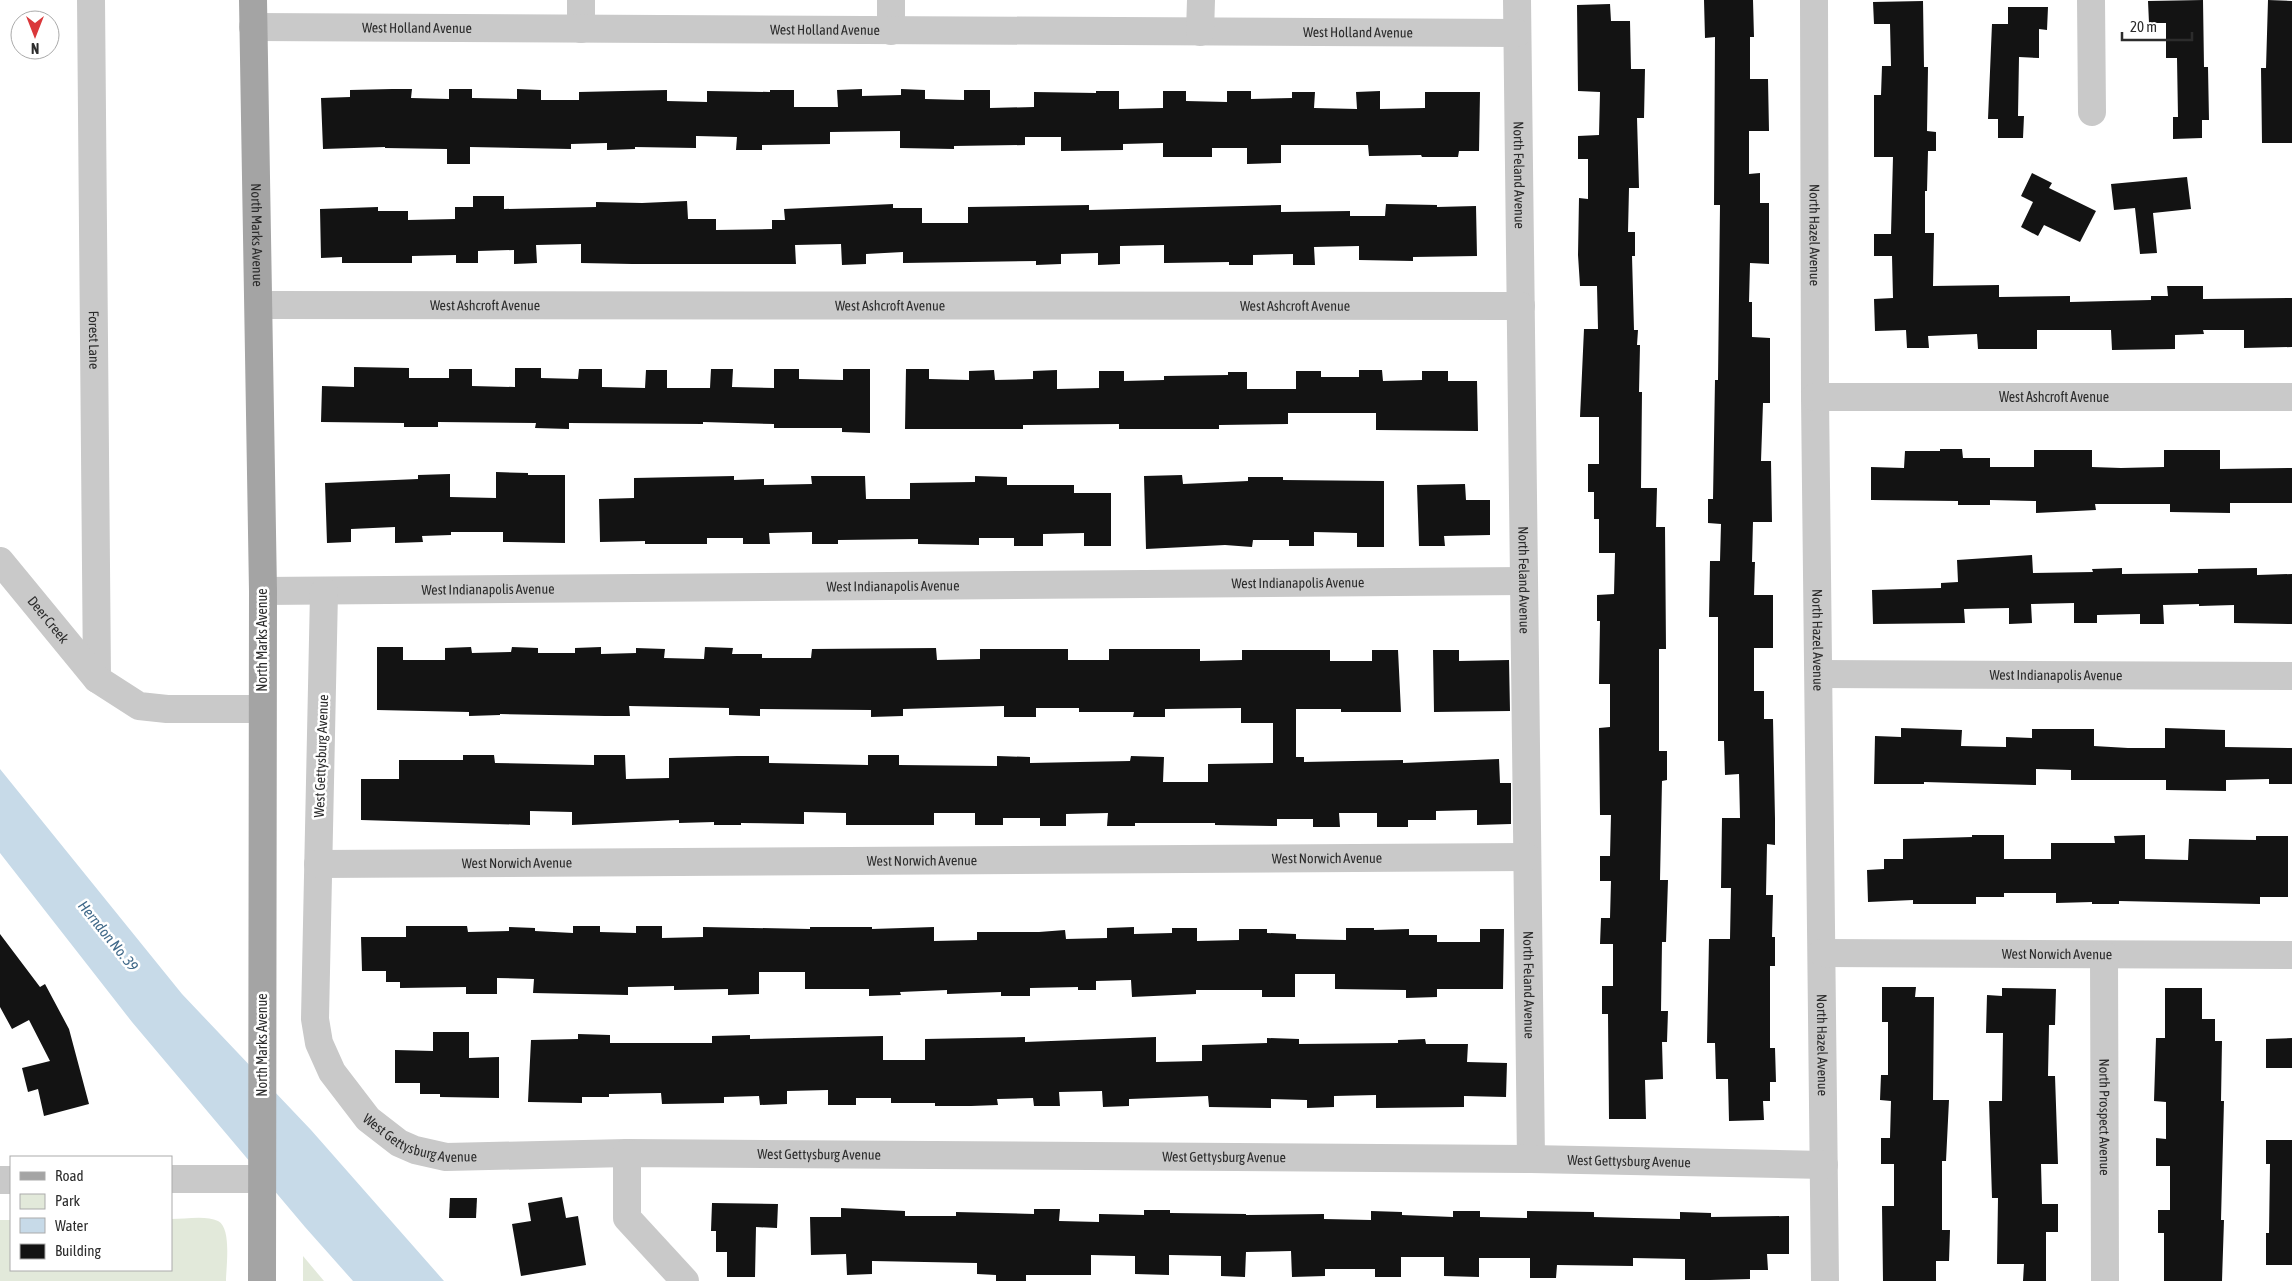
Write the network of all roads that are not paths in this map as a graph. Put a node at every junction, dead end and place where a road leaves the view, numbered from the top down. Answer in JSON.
{"nodes":[{"id":1,"x":90,"y":0,"type":"edge"},
{"id":2,"x":252,"y":0,"type":"edge"},
{"id":3,"x":581,"y":0,"type":"edge"},
{"id":4,"x":891,"y":0,"type":"edge"},
{"id":5,"x":1201,"y":0,"type":"edge"},
{"id":6,"x":1517,"y":0,"type":"edge"},
{"id":7,"x":1814,"y":0,"type":"edge"},
{"id":8,"x":2091,"y":0,"type":"edge"},
{"id":9,"x":253,"y":27,"type":"junction"},
{"id":10,"x":581,"y":29,"type":"junction"},
{"id":11,"x":891,"y":30,"type":"junction"},
{"id":12,"x":1200,"y":32,"type":"junction"},
{"id":13,"x":1517,"y":33,"type":"junction"},
{"id":14,"x":2092,"y":112,"type":"dead end"},
{"id":15,"x":259,"y":304,"type":"junction"},
{"id":16,"x":1520,"y":306,"type":"junction"},
{"id":17,"x":1816,"y":397,"type":"junction"},
{"id":18,"x":2292,"y":397,"type":"edge"},
{"id":19,"x":0,"y":560,"type":"edge"},
{"id":20,"x":1524,"y":581,"type":"junction"},
{"id":21,"x":262,"y":591,"type":"junction"},
{"id":22,"x":324,"y":592,"type":"junction"},
{"id":23,"x":1820,"y":674,"type":"junction"},
{"id":24,"x":2292,"y":676,"type":"edge"},
{"id":25,"x":97,"y":679,"type":"junction"},
{"id":26,"x":262,"y":709,"type":"junction"},
{"id":27,"x":1527,"y":857,"type":"junction"},
{"id":28,"x":318,"y":864,"type":"junction"},
{"id":29,"x":1822,"y":953,"type":"junction"},
{"id":30,"x":2104,"y":954,"type":"junction"},
{"id":31,"x":2292,"y":955,"type":"edge"},
{"id":32,"x":627,"y":1153,"type":"junction"},
{"id":33,"x":1531,"y":1159,"type":"junction"},
{"id":34,"x":1824,"y":1165,"type":"junction"},
{"id":35,"x":172,"y":1179,"type":"edge"},
{"id":36,"x":261,"y":1179,"type":"junction"},
{"id":37,"x":262,"y":1281,"type":"edge"},
{"id":38,"x":685,"y":1281,"type":"edge"},
{"id":39,"x":1825,"y":1281,"type":"edge"},
{"id":40,"x":2105,"y":1281,"type":"edge"}],
"edges":[{"from":1,"to":25,"type":"street","name":"Forest Lane"},
{"from":2,"to":9,"type":"main road","name":"North Marks Avenue"},
{"from":3,"to":10,"type":"street"},
{"from":4,"to":11,"type":"street","name":"West Holland Avenue"},
{"from":5,"to":12,"type":"street"},
{"from":6,"to":13,"type":"street","name":"North Feland Avenue"},
{"from":7,"to":17,"type":"street","name":"North Hazel Avenue"},
{"from":8,"to":14,"type":"street"},
{"from":9,"to":10,"type":"street","name":"West Holland Avenue"},
{"from":9,"to":15,"type":"main road","name":"North Marks Avenue"},
{"from":10,"to":11,"type":"street","name":"West Holland Avenue"},
{"from":11,"to":12,"type":"street","name":"West Holland Avenue"},
{"from":12,"to":13,"type":"street","name":"West Holland Avenue"},
{"from":13,"to":16,"type":"street","name":"North Feland Avenue"},
{"from":15,"to":16,"type":"street","name":"West Ashcroft Avenue"},
{"from":15,"to":21,"type":"main road","name":"North Marks Avenue"},
{"from":16,"to":20,"type":"street","name":"North Feland Avenue"},
{"from":17,"to":18,"type":"street","name":"West Ashcroft Avenue"},
{"from":17,"to":23,"type":"street","name":"North Hazel Avenue"},
{"from":19,"to":25,"type":"street","name":"Deer Creek"},
{"from":20,"to":22,"type":"street","name":"West Indianapolis Avenue"},
{"from":20,"to":27,"type":"street","name":"North Feland Avenue"},
{"from":21,"to":22,"type":"street","name":"West Indianapolis Avenue"},
{"from":21,"to":26,"type":"main road","name":"North Marks Avenue"},
{"from":22,"to":28,"type":"street","name":"West Gettysburg Avenue"},
{"from":23,"to":24,"type":"street","name":"West Indianapolis Avenue"},
{"from":23,"to":29,"type":"street","name":"North Hazel Avenue"},
{"from":25,"to":26,"type":"street","name":"Deer Creek"},
{"from":26,"to":36,"type":"main road","name":"North Marks Avenue"},
{"from":27,"to":28,"type":"street","name":"West Norwich Avenue"},
{"from":27,"to":33,"type":"street","name":"North Feland Avenue"},
{"from":28,"to":32,"type":"street","name":"West Gettysburg Avenue"},
{"from":29,"to":30,"type":"street","name":"West Norwich Avenue"},
{"from":29,"to":34,"type":"street","name":"North Hazel Avenue"},
{"from":30,"to":31,"type":"street","name":"West Norwich Avenue"},
{"from":30,"to":40,"type":"street","name":"North Prospect Avenue"},
{"from":32,"to":33,"type":"street","name":"West Gettysburg Avenue"},
{"from":32,"to":38,"type":"street"},
{"from":33,"to":34,"type":"street","name":"West Gettysburg Avenue"},
{"from":34,"to":39,"type":"street","name":"North Hazel Avenue"},
{"from":35,"to":36,"type":"street"},
{"from":36,"to":37,"type":"main road","name":"North Marks Avenue"}]}
